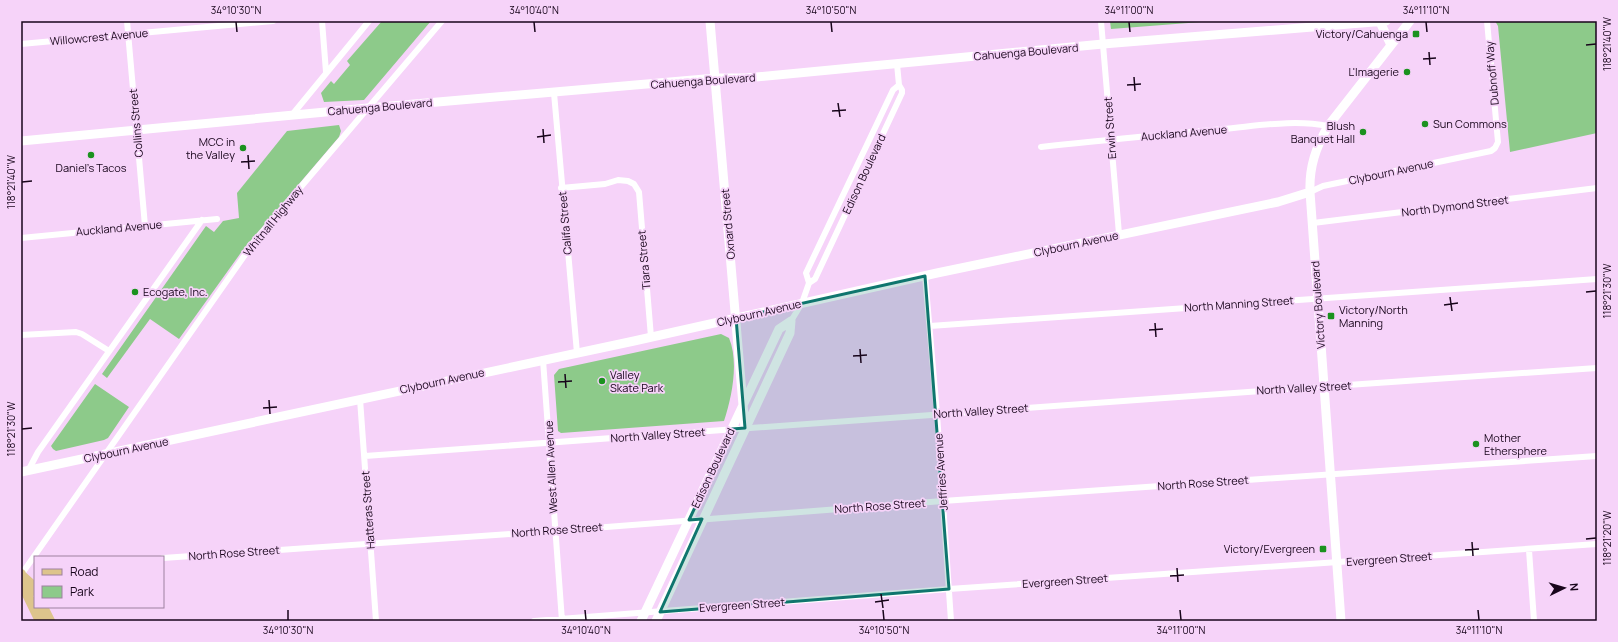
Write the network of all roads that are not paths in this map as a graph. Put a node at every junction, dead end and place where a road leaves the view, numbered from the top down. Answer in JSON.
{"nodes":[{"id":1,"x":127,"y":21,"type":"edge"},
{"id":2,"x":273,"y":21,"type":"edge"},
{"id":3,"x":322,"y":21,"type":"edge"},
{"id":4,"x":369,"y":21,"type":"edge"},
{"id":5,"x":442,"y":21,"type":"edge"},
{"id":6,"x":710,"y":21,"type":"edge"},
{"id":7,"x":1101,"y":21,"type":"edge"},
{"id":8,"x":1386,"y":21,"type":"edge"},
{"id":9,"x":1410,"y":21,"type":"edge"},
{"id":10,"x":1487,"y":21,"type":"edge"},
{"id":11,"x":1380,"y":22,"type":"edge"},
{"id":12,"x":128,"y":34,"type":"junction"},
{"id":13,"x":21,"y":44,"type":"edge"},
{"id":14,"x":1103,"y":44,"type":"junction"},
{"id":15,"x":1391,"y":45,"type":"junction"},
{"id":16,"x":897,"y":64,"type":"junction"},
{"id":17,"x":326,"y":72,"type":"junction"},
{"id":18,"x":716,"y":78,"type":"junction"},
{"id":19,"x":899,"y":85,"type":"junction"},
{"id":20,"x":554,"y":93,"type":"junction"},
{"id":21,"x":368,"y":108,"type":"junction"},
{"id":22,"x":292,"y":115,"type":"junction"},
{"id":23,"x":1328,"y":126,"type":"junction"},
{"id":24,"x":137,"y":130,"type":"junction"},
{"id":25,"x":1110,"y":139,"type":"junction"},
{"id":26,"x":21,"y":141,"type":"edge"},
{"id":27,"x":1041,"y":147,"type":"dead end"},
{"id":28,"x":1495,"y":148,"type":"joint"},
{"id":29,"x":561,"y":188,"type":"junction"},
{"id":30,"x":1597,"y":188,"type":"edge"},
{"id":31,"x":1310,"y":192,"type":"junction"},
{"id":32,"x":217,"y":219,"type":"dead end"},
{"id":33,"x":202,"y":220,"type":"junction"},
{"id":34,"x":1313,"y":223,"type":"junction"},
{"id":35,"x":145,"y":226,"type":"junction"},
{"id":36,"x":1119,"y":234,"type":"junction"},
{"id":37,"x":21,"y":238,"type":"edge"},
{"id":38,"x":925,"y":276,"type":"junction"},
{"id":39,"x":1597,"y":280,"type":"edge"},
{"id":40,"x":809,"y":283,"type":"junction"},
{"id":41,"x":1318,"y":298,"type":"junction"},
{"id":42,"x":802,"y":303,"type":"junction"},
{"id":43,"x":736,"y":318,"type":"junction"},
{"id":44,"x":791,"y":321,"type":"junction"},
{"id":45,"x":930,"y":326,"type":"junction"},
{"id":46,"x":21,"y":335,"type":"edge"},
{"id":47,"x":651,"y":337,"type":"junction"},
{"id":48,"x":109,"y":351,"type":"junction"},
{"id":49,"x":577,"y":353,"type":"junction"},
{"id":50,"x":543,"y":360,"type":"junction"},
{"id":51,"x":1597,"y":368,"type":"edge"},
{"id":52,"x":1324,"y":387,"type":"junction"},
{"id":53,"x":360,"y":399,"type":"junction"},
{"id":54,"x":743,"y":404,"type":"junction"},
{"id":55,"x":937,"y":414,"type":"junction"},
{"id":56,"x":745,"y":428,"type":"junction"},
{"id":57,"x":732,"y":429,"type":"junction"},
{"id":58,"x":550,"y":443,"type":"junction"},
{"id":59,"x":106,"y":454,"type":"junction"},
{"id":60,"x":365,"y":456,"type":"junction"},
{"id":61,"x":1597,"y":456,"type":"edge"},
{"id":62,"x":24,"y":471,"type":"edge"},
{"id":63,"x":1330,"y":476,"type":"junction"},
{"id":64,"x":943,"y":501,"type":"junction"},
{"id":65,"x":702,"y":519,"type":"junction"},
{"id":66,"x":689,"y":520,"type":"junction"},
{"id":67,"x":555,"y":531,"type":"junction"},
{"id":68,"x":370,"y":544,"type":"junction"},
{"id":69,"x":1597,"y":544,"type":"edge"},
{"id":70,"x":1529,"y":550,"type":"junction"},
{"id":71,"x":36,"y":556,"type":"edge"},
{"id":72,"x":164,"y":558,"type":"edge"},
{"id":73,"x":34,"y":559,"type":"edge"},
{"id":74,"x":1336,"y":563,"type":"junction"},
{"id":75,"x":21,"y":575,"type":"edge"},
{"id":76,"x":31,"y":586,"type":"edge"},
{"id":77,"x":949,"y":589,"type":"junction"},
{"id":78,"x":34,"y":598,"type":"edge"},
{"id":79,"x":37,"y":608,"type":"edge"},
{"id":80,"x":44,"y":608,"type":"edge"},
{"id":81,"x":660,"y":612,"type":"junction"},
{"id":82,"x":643,"y":617,"type":"edge"},
{"id":83,"x":562,"y":620,"type":"edge"},
{"id":84,"x":40,"y":621,"type":"edge"},
{"id":85,"x":50,"y":621,"type":"edge"},
{"id":86,"x":376,"y":621,"type":"edge"},
{"id":87,"x":534,"y":621,"type":"edge"},
{"id":88,"x":656,"y":621,"type":"edge"},
{"id":89,"x":951,"y":621,"type":"edge"},
{"id":90,"x":1341,"y":621,"type":"edge"},
{"id":91,"x":1534,"y":621,"type":"edge"}],
"edges":[{"from":1,"to":12,"type":"street","name":"Collins Street"},
{"from":2,"to":12,"type":"street","name":"Willowcrest Avenue"},
{"from":3,"to":17,"type":"street"},
{"from":4,"to":17,"type":"street"},
{"from":5,"to":21,"type":"street","name":"Whitnall Highway"},
{"from":6,"to":18,"type":"main road","name":"Oxnard Street"},
{"from":7,"to":14,"type":"street","name":"Erwin Street"},
{"from":8,"to":11,"type":"main road","name":"Cahuenga Boulevard"},
{"from":9,"to":15,"type":"main road","name":"Victory Boulevard"},
{"from":10,"to":28,"type":"street","name":"Dubnoff Way"},
{"from":11,"to":14,"type":"main road","name":"Cahuenga Boulevard"},
{"from":11,"to":15,"type":"main road"},
{"from":12,"to":13,"type":"street","name":"Willowcrest Avenue"},
{"from":12,"to":24,"type":"street","name":"Collins Street"},
{"from":14,"to":16,"type":"main road","name":"Cahuenga Boulevard"},
{"from":14,"to":25,"type":"street","name":"Erwin Street"},
{"from":15,"to":23,"type":"main road","name":"Victory Boulevard"},
{"from":16,"to":18,"type":"main road","name":"Cahuenga Boulevard"},
{"from":16,"to":19,"type":"street","name":"Edison Boulevard"},
{"from":17,"to":22,"type":"street"},
{"from":18,"to":20,"type":"main road","name":"Cahuenga Boulevard"},
{"from":18,"to":43,"type":"main road","name":"Oxnard Street"},
{"from":19,"to":40,"type":"street","name":"Edison Boulevard"},
{"from":19,"to":40,"type":"street","name":"Edison Boulevard"},
{"from":20,"to":21,"type":"main road","name":"Cahuenga Boulevard"},
{"from":20,"to":29,"type":"street","name":"Califa Street"},
{"from":21,"to":22,"type":"main road","name":"Cahuenga Boulevard"},
{"from":21,"to":59,"type":"street","name":"Whitnall Highway"},
{"from":22,"to":24,"type":"main road","name":"Cahuenga Boulevard"},
{"from":23,"to":25,"type":"street","name":"Auckland Avenue"},
{"from":23,"to":31,"type":"main road","name":"Victory Boulevard"},
{"from":24,"to":26,"type":"main road","name":"Cahuenga Boulevard"},
{"from":24,"to":35,"type":"street","name":"Collins Street"},
{"from":25,"to":27,"type":"street","name":"Auckland Avenue"},
{"from":25,"to":36,"type":"street","name":"Erwin Street"},
{"from":28,"to":31,"type":"street","name":"Clybourn Avenue"},
{"from":29,"to":47,"type":"street","name":"Tiara Street"},
{"from":29,"to":49,"type":"street","name":"Califa Street"},
{"from":30,"to":34,"type":"street","name":"North Dymond Street"},
{"from":31,"to":34,"type":"main road","name":"Victory Boulevard"},
{"from":31,"to":36,"type":"main road","name":"Clybourn Avenue"},
{"from":32,"to":33,"type":"street","name":"Auckland Avenue"},
{"from":33,"to":35,"type":"street","name":"Auckland Avenue"},
{"from":33,"to":48,"type":"street"},
{"from":34,"to":41,"type":"main road","name":"Victory Boulevard"},
{"from":35,"to":37,"type":"street","name":"Auckland Avenue"},
{"from":36,"to":38,"type":"main road","name":"Clybourn Avenue"},
{"from":38,"to":42,"type":"main road","name":"Clybourn Avenue"},
{"from":38,"to":45,"type":"street","name":"Jeffries Avenue"},
{"from":39,"to":41,"type":"street","name":"North Manning Street"},
{"from":40,"to":42,"type":"street","name":"Edison Boulevard"},
{"from":41,"to":45,"type":"street","name":"North Manning Street"},
{"from":41,"to":52,"type":"main road","name":"Victory Boulevard"},
{"from":42,"to":43,"type":"main road","name":"Clybourn Avenue"},
{"from":42,"to":44,"type":"street","name":"Edison Boulevard"},
{"from":43,"to":47,"type":"main road","name":"Clybourn Avenue"},
{"from":43,"to":54,"type":"main road","name":"Oxnard Street"},
{"from":44,"to":54,"type":"main road","name":"Edison Boulevard"},
{"from":44,"to":56,"type":"main road","name":"Edison Boulevard"},
{"from":45,"to":55,"type":"street","name":"Jeffries Avenue"},
{"from":46,"to":48,"type":"street"},
{"from":47,"to":49,"type":"main road","name":"Clybourn Avenue"},
{"from":48,"to":62,"type":"street"},
{"from":49,"to":50,"type":"main road","name":"Clybourn Avenue"},
{"from":50,"to":53,"type":"main road","name":"Clybourn Avenue"},
{"from":50,"to":58,"type":"street","name":"West Allen Avenue"},
{"from":51,"to":52,"type":"street","name":"North Valley Street"},
{"from":52,"to":55,"type":"street","name":"North Valley Street"},
{"from":52,"to":63,"type":"main road","name":"Victory Boulevard"},
{"from":53,"to":59,"type":"main road","name":"Clybourn Avenue"},
{"from":53,"to":60,"type":"street","name":"Hatteras Street"},
{"from":54,"to":56,"type":"main road","name":"Oxnard Street"},
{"from":54,"to":57,"type":"main road","name":"Edison Boulevard"},
{"from":55,"to":56,"type":"street","name":"North Valley Street"},
{"from":55,"to":64,"type":"street","name":"Jeffries Avenue"},
{"from":56,"to":57,"type":"street","name":"North Valley Street"},
{"from":56,"to":65,"type":"main road","name":"Edison Boulevard"},
{"from":57,"to":58,"type":"street","name":"North Valley Street"},
{"from":57,"to":66,"type":"main road","name":"Edison Boulevard"},
{"from":58,"to":60,"type":"street","name":"North Valley Street"},
{"from":58,"to":67,"type":"street","name":"West Allen Avenue"},
{"from":59,"to":62,"type":"main road","name":"Clybourn Avenue"},
{"from":59,"to":71,"type":"street","name":"Whitnall Highway"},
{"from":60,"to":68,"type":"street","name":"Hatteras Street"},
{"from":61,"to":63,"type":"street","name":"North Rose Street"},
{"from":63,"to":64,"type":"street","name":"North Rose Street"},
{"from":63,"to":74,"type":"main road","name":"Victory Boulevard"},
{"from":64,"to":65,"type":"street","name":"North Rose Street"},
{"from":64,"to":77,"type":"street","name":"Jeffries Avenue"},
{"from":65,"to":66,"type":"street","name":"North Rose Street"},
{"from":65,"to":81,"type":"main road","name":"Edison Boulevard"},
{"from":66,"to":67,"type":"street","name":"North Rose Street"},
{"from":66,"to":82,"type":"main road","name":"Edison Boulevard"},
{"from":67,"to":68,"type":"street","name":"North Rose Street"},
{"from":67,"to":83,"type":"street","name":"West Allen Avenue"},
{"from":68,"to":72,"type":"street","name":"North Rose Street"},
{"from":68,"to":86,"type":"street","name":"Hatteras Street"},
{"from":69,"to":70,"type":"street","name":"Evergreen Street"},
{"from":70,"to":74,"type":"street","name":"Evergreen Street"},
{"from":70,"to":91,"type":"street"},
{"from":73,"to":75,"type":"street","name":"Whitnall Highway"},
{"from":74,"to":77,"type":"street","name":"Evergreen Street"},
{"from":74,"to":90,"type":"main road","name":"Victory Boulevard"},
{"from":75,"to":76,"type":"main road"},
{"from":76,"to":78,"type":"main road"},
{"from":77,"to":81,"type":"street","name":"Evergreen Street"},
{"from":77,"to":89,"type":"street","name":"Jeffries Avenue"},
{"from":79,"to":84,"type":"main road"},
{"from":80,"to":85,"type":"main road"},
{"from":81,"to":82,"type":"street","name":"Evergreen Street"},
{"from":81,"to":88,"type":"main road","name":"Edison Boulevard"},
{"from":82,"to":83,"type":"street","name":"Evergreen Street"},
{"from":83,"to":87,"type":"street","name":"Evergreen Street"}]}
